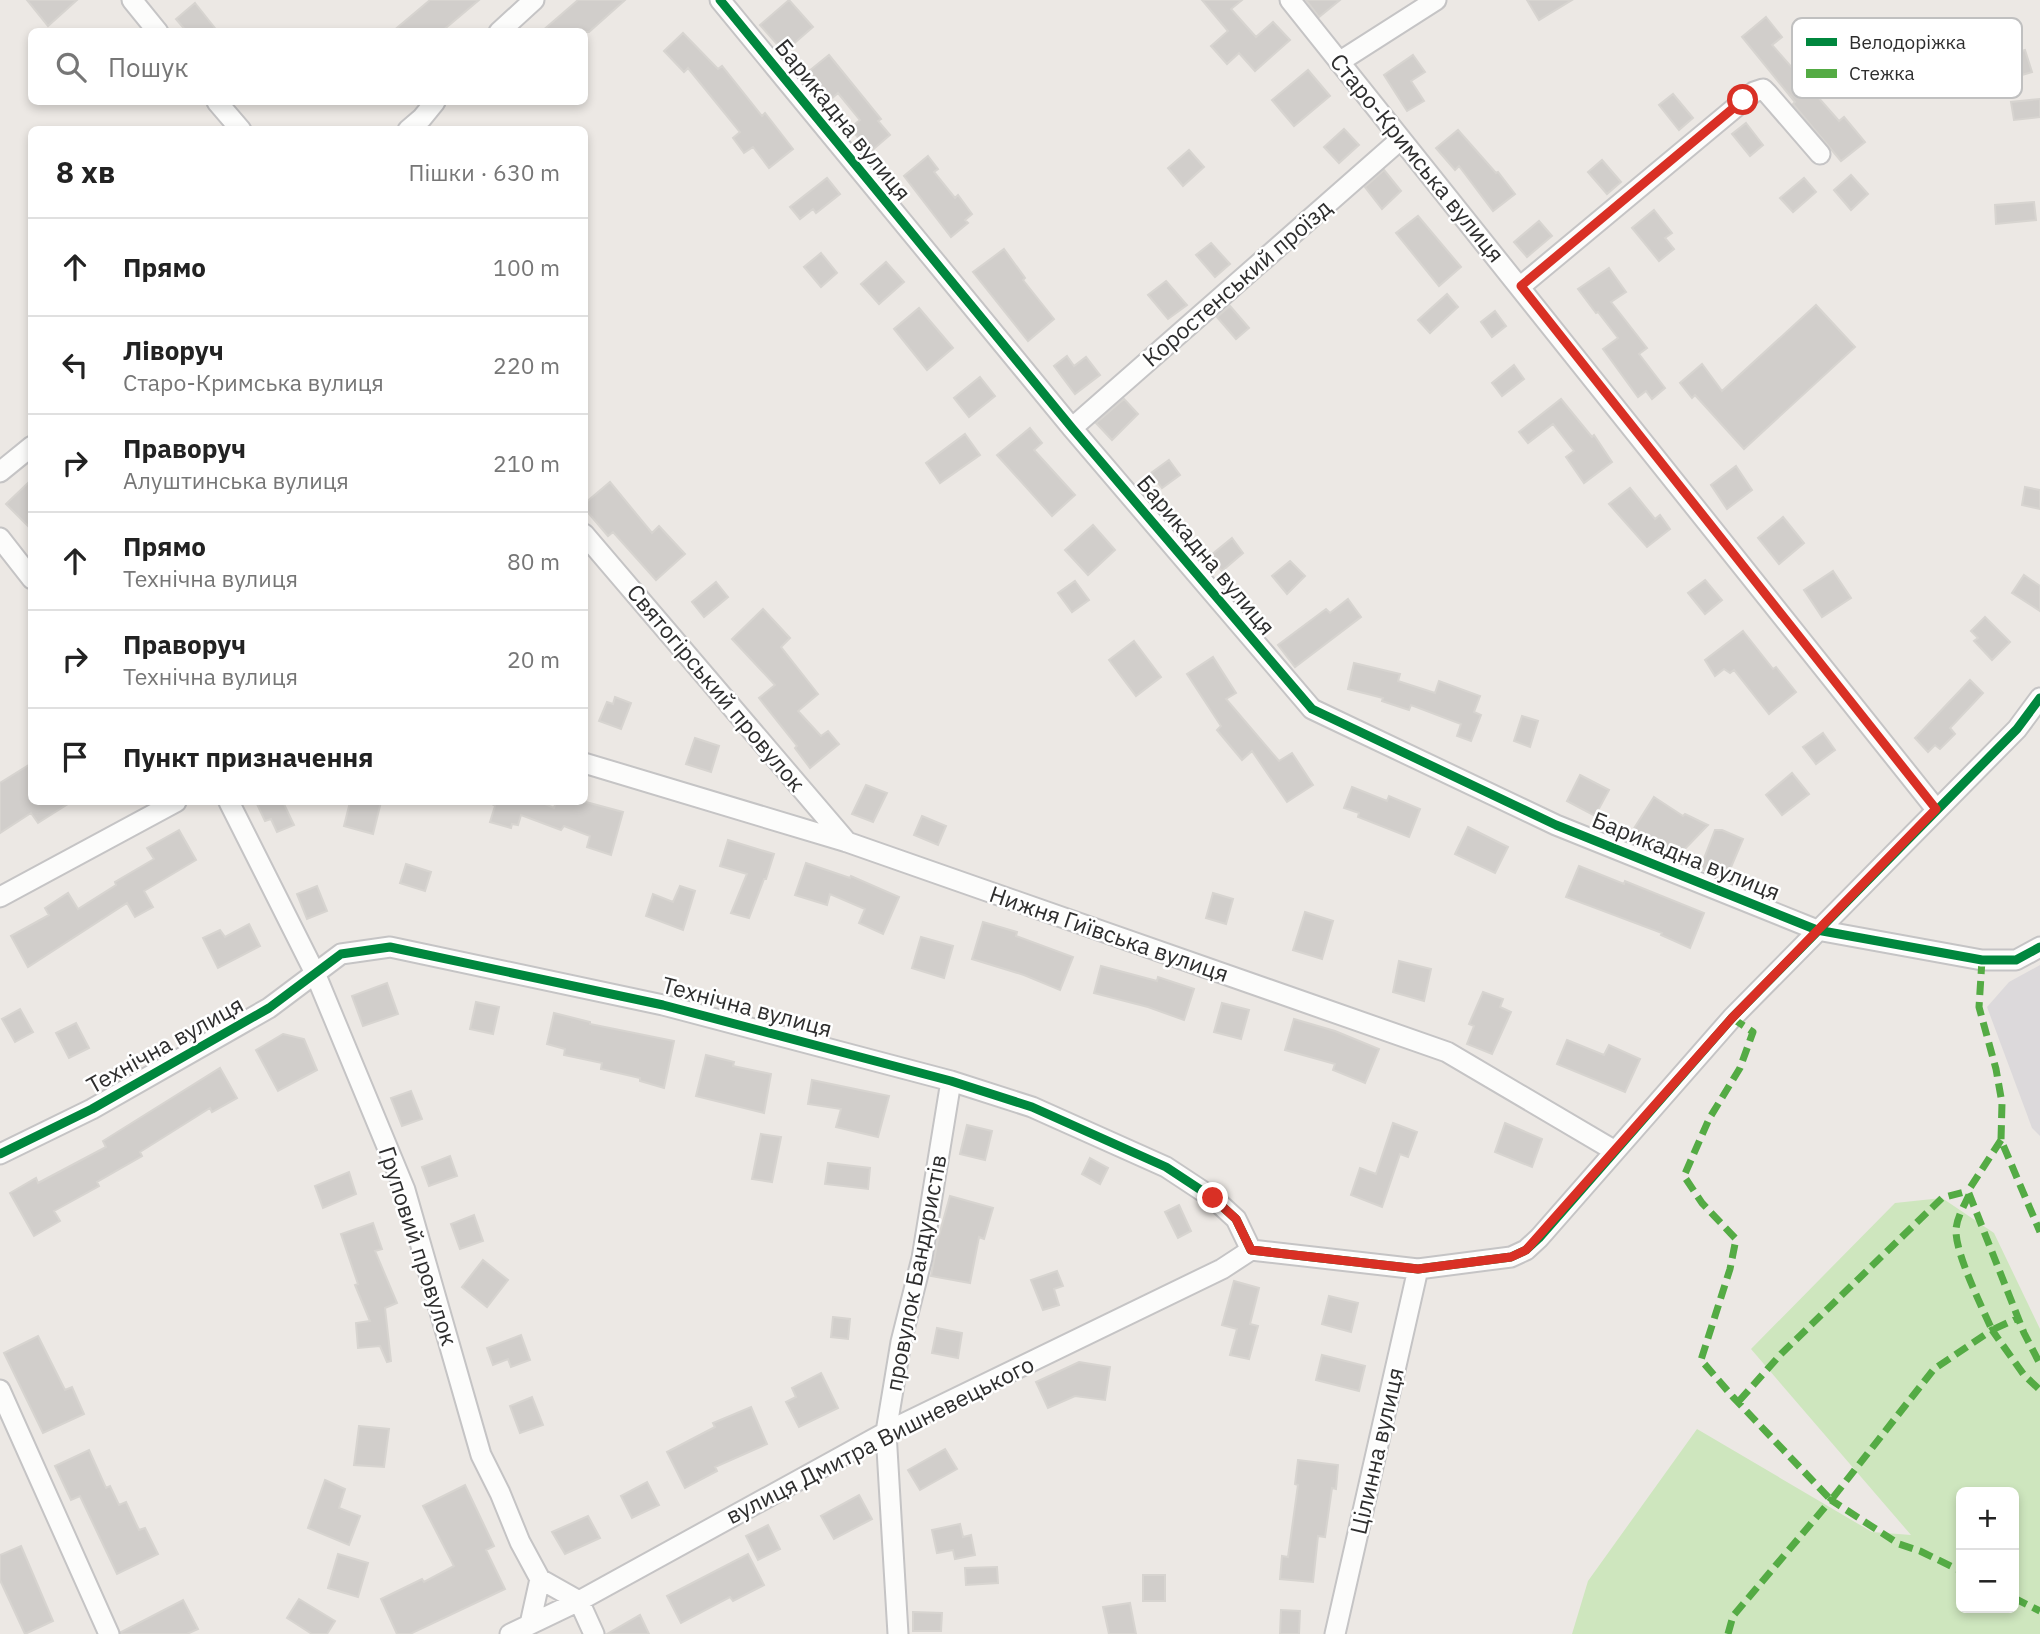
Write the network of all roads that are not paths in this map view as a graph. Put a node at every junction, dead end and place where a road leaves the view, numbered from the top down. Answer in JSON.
{"nodes":[{"id":1,"x":132,"y":0,"type":"edge"},
{"id":2,"x":534,"y":0,"type":"edge"},
{"id":3,"x":720,"y":0,"type":"edge"},
{"id":4,"x":1290,"y":0,"type":"edge"},
{"id":5,"x":1436,"y":0,"type":"edge"},
{"id":6,"x":155,"y":28,"type":"edge"},
{"id":7,"x":503,"y":28,"type":"edge"},
{"id":8,"x":1339,"y":62,"type":"junction"},
{"id":9,"x":220,"y":105,"type":"edge"},
{"id":10,"x":433,"y":105,"type":"edge"},
{"id":11,"x":238,"y":126,"type":"edge"},
{"id":12,"x":413,"y":126,"type":"edge"},
{"id":13,"x":1401,"y":139,"type":"junction"},
{"id":14,"x":1820,"y":154,"type":"dead end"},
{"id":15,"x":1521,"y":286,"type":"junction"},
{"id":16,"x":1072,"y":428,"type":"junction"},
{"id":17,"x":28,"y":449,"type":"edge"},
{"id":18,"x":0,"y":472,"type":"edge"},
{"id":19,"x":0,"y":538,"type":"edge"},
{"id":20,"x":588,"y":539,"type":"edge"},
{"id":21,"x":28,"y":574,"type":"edge"},
{"id":22,"x":2040,"y":698,"type":"edge"},
{"id":23,"x":588,"y":764,"type":"edge"},
{"id":24,"x":170,"y":805,"type":"edge"},
{"id":25,"x":231,"y":805,"type":"edge"},
{"id":26,"x":1936,"y":809,"type":"junction"},
{"id":27,"x":848,"y":842,"type":"junction"},
{"id":28,"x":0,"y":897,"type":"edge"},
{"id":29,"x":1817,"y":930,"type":"junction"},
{"id":30,"x":2040,"y":947,"type":"edge"},
{"id":31,"x":2017,"y":960,"type":"junction"},
{"id":32,"x":2040,"y":960,"type":"edge"},
{"id":33,"x":315,"y":973,"type":"junction"},
{"id":34,"x":951,"y":1081,"type":"junction"},
{"id":35,"x":1615,"y":1151,"type":"junction"},
{"id":36,"x":0,"y":1154,"type":"edge"},
{"id":37,"x":1251,"y":1250,"type":"junction"},
{"id":38,"x":1418,"y":1269,"type":"junction"},
{"id":39,"x":0,"y":1390,"type":"edge"},
{"id":40,"x":886,"y":1432,"type":"junction"},
{"id":41,"x":540,"y":1578,"type":"junction"},
{"id":42,"x":579,"y":1601,"type":"junction"},
{"id":43,"x":530,"y":1624,"type":"junction"},
{"id":44,"x":109,"y":1634,"type":"edge"},
{"id":45,"x":510,"y":1634,"type":"edge"},
{"id":46,"x":594,"y":1634,"type":"edge"},
{"id":47,"x":898,"y":1634,"type":"edge"},
{"id":48,"x":1335,"y":1634,"type":"edge"}],
"edges":[{"from":1,"to":6,"type":"street"},
{"from":2,"to":7,"type":"street"},
{"from":3,"to":16,"type":"street","name":"Барикадна вулиця"},
{"from":4,"to":8,"type":"street","name":"Старо-Кримська вулиця"},
{"from":5,"to":8,"type":"street"},
{"from":8,"to":13,"type":"street","name":"Старо-Кримська вулиця"},
{"from":9,"to":11,"type":"street"},
{"from":10,"to":12,"type":"street"},
{"from":13,"to":15,"type":"street","name":"Старо-Кримська вулиця"},
{"from":13,"to":16,"type":"street","name":"Коростенський проїзд"},
{"from":14,"to":15,"type":"street"},
{"from":15,"to":26,"type":"street","name":"Старо-Кримська вулиця"},
{"from":16,"to":29,"type":"street","name":"Барикадна вулиця"},
{"from":17,"to":18,"type":"street"},
{"from":19,"to":21,"type":"street"},
{"from":20,"to":27,"type":"street","name":"Святогірський провулок"},
{"from":22,"to":26,"type":"street"},
{"from":23,"to":27,"type":"street","name":"Нижня Гиївська вулиця"},
{"from":24,"to":28,"type":"street"},
{"from":25,"to":33,"type":"street","name":"Груповий провулок"},
{"from":26,"to":29,"type":"street"},
{"from":27,"to":35,"type":"street","name":"Нижня Гиївська вулиця"},
{"from":29,"to":31,"type":"street","name":"Барикадна вулиця"},
{"from":29,"to":35,"type":"street"},
{"from":30,"to":31,"type":"street"},
{"from":31,"to":32,"type":"street","name":"Барикадна вулиця"},
{"from":33,"to":34,"type":"street","name":"Технічна вулиця"},
{"from":33,"to":36,"type":"street","name":"Технічна вулиця"},
{"from":33,"to":41,"type":"street","name":"Груповий провулок"},
{"from":34,"to":37,"type":"street","name":"Технічна вулиця"},
{"from":34,"to":40,"type":"street","name":"провулок Бандуристів"},
{"from":35,"to":38,"type":"street"},
{"from":37,"to":38,"type":"street"},
{"from":37,"to":40,"type":"street","name":"вулиця Дмитра Вишневецького"},
{"from":38,"to":48,"type":"street","name":"Цілинна вулиця"},
{"from":39,"to":44,"type":"street"},
{"from":40,"to":42,"type":"street","name":"вулиця Дмитра Вишневецького"},
{"from":40,"to":47,"type":"street","name":"провулок Бандуристів"},
{"from":41,"to":42,"type":"street"},
{"from":41,"to":43,"type":"street"},
{"from":42,"to":43,"type":"street","name":"вулиця Дмитра Вишневецького"},
{"from":42,"to":46,"type":"street"},
{"from":43,"to":45,"type":"street","name":"вулиця Дмитра Вишневецького"}]}
